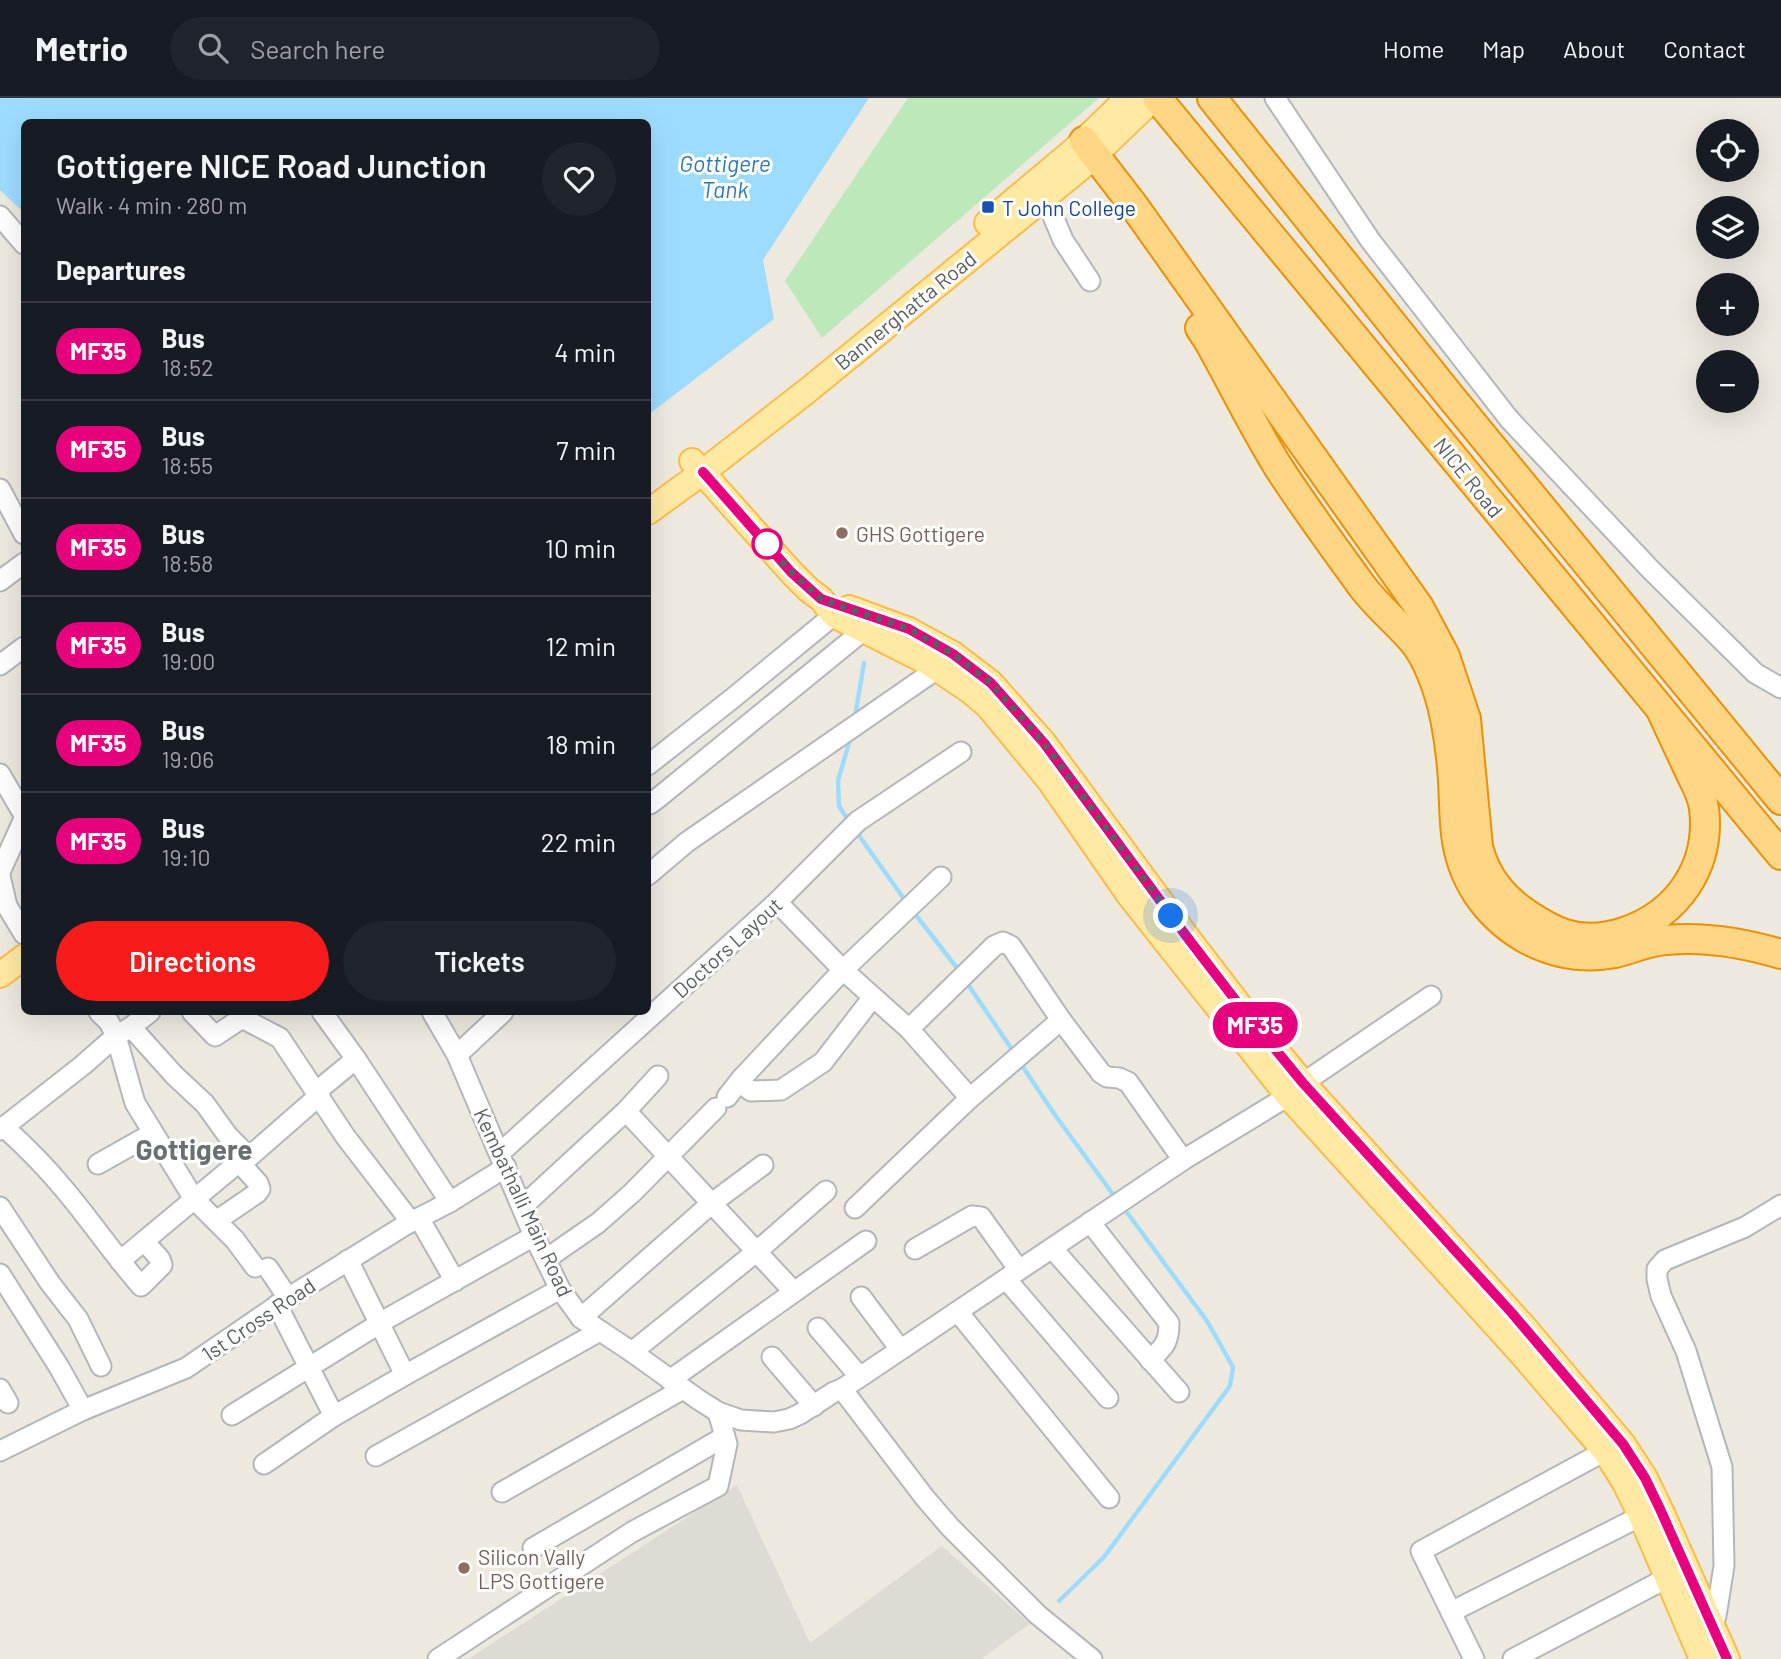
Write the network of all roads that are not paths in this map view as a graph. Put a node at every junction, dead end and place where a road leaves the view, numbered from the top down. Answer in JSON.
{"nodes":[{"id":1,"x":1128,"y":98,"type":"edge"},
{"id":2,"x":1155,"y":98,"type":"edge"},
{"id":3,"x":1212,"y":98,"type":"edge"},
{"id":4,"x":1275,"y":98,"type":"edge"},
{"id":5,"x":1083,"y":153,"type":"junction"},
{"id":6,"x":1045,"y":197,"type":"junction"},
{"id":7,"x":0,"y":216,"type":"edge"},
{"id":8,"x":21,"y":240,"type":"edge"},
{"id":9,"x":1090,"y":281,"type":"dead end"},
{"id":10,"x":697,"y":467,"type":"junction"},
{"id":11,"x":0,"y":489,"type":"edge"},
{"id":12,"x":651,"y":492,"type":"edge"},
{"id":13,"x":651,"y":509,"type":"edge"},
{"id":14,"x":21,"y":528,"type":"edge"},
{"id":15,"x":21,"y":566,"type":"edge"},
{"id":16,"x":0,"y":581,"type":"edge"},
{"id":17,"x":834,"y":607,"type":"junction"},
{"id":18,"x":864,"y":630,"type":"junction"},
{"id":19,"x":21,"y":649,"type":"edge"},
{"id":20,"x":0,"y":665,"type":"edge"},
{"id":21,"x":937,"y":669,"type":"junction"},
{"id":22,"x":1781,"y":688,"type":"edge"},
{"id":23,"x":1661,"y":710,"type":"junction"},
{"id":24,"x":961,"y":752,"type":"dead end"},
{"id":25,"x":651,"y":763,"type":"edge"},
{"id":26,"x":0,"y":774,"type":"edge"},
{"id":27,"x":1781,"y":800,"type":"edge"},
{"id":28,"x":651,"y":803,"type":"edge"},
{"id":29,"x":21,"y":812,"type":"edge"},
{"id":30,"x":21,"y":824,"type":"edge"},
{"id":31,"x":1781,"y":855,"type":"edge"},
{"id":32,"x":651,"y":872,"type":"edge"},
{"id":33,"x":0,"y":874,"type":"edge"},
{"id":34,"x":941,"y":877,"type":"dead end"},
{"id":35,"x":777,"y":902,"type":"junction"},
{"id":36,"x":21,"y":929,"type":"edge"},
{"id":37,"x":1781,"y":954,"type":"edge"},
{"id":38,"x":21,"y":959,"type":"edge"},
{"id":39,"x":843,"y":970,"type":"junction"},
{"id":40,"x":21,"y":974,"type":"edge"},
{"id":41,"x":0,"y":975,"type":"edge"},
{"id":42,"x":0,"y":991,"type":"edge"},
{"id":43,"x":1431,"y":996,"type":"dead end"},
{"id":44,"x":873,"y":997,"type":"junction"},
{"id":45,"x":102,"y":1015,"type":"edge"},
{"id":46,"x":146,"y":1015,"type":"edge"},
{"id":47,"x":195,"y":1015,"type":"edge"},
{"id":48,"x":324,"y":1015,"type":"edge"},
{"id":49,"x":434,"y":1015,"type":"edge"},
{"id":50,"x":500,"y":1015,"type":"edge"},
{"id":51,"x":1061,"y":1020,"type":"junction"},
{"id":52,"x":909,"y":1029,"type":"junction"},
{"id":53,"x":123,"y":1031,"type":"junction"},
{"id":54,"x":457,"y":1055,"type":"junction"},
{"id":55,"x":356,"y":1059,"type":"junction"},
{"id":56,"x":658,"y":1076,"type":"dead end"},
{"id":57,"x":742,"y":1078,"type":"junction"},
{"id":58,"x":1296,"y":1089,"type":"junction"},
{"id":59,"x":318,"y":1093,"type":"junction"},
{"id":60,"x":970,"y":1098,"type":"junction"},
{"id":61,"x":626,"y":1111,"type":"junction"},
{"id":62,"x":2,"y":1128,"type":"edge"},
{"id":63,"x":153,"y":1133,"type":"junction"},
{"id":64,"x":667,"y":1156,"type":"junction"},
{"id":65,"x":244,"y":1160,"type":"junction"},
{"id":66,"x":503,"y":1160,"type":"junction"},
{"id":67,"x":1183,"y":1160,"type":"junction"},
{"id":68,"x":98,"y":1164,"type":"dead end"},
{"id":69,"x":763,"y":1165,"type":"dead end"},
{"id":70,"x":826,"y":1191,"type":"dead end"},
{"id":71,"x":194,"y":1199,"type":"junction"},
{"id":72,"x":450,"y":1202,"type":"junction"},
{"id":73,"x":712,"y":1203,"type":"junction"},
{"id":74,"x":1781,"y":1205,"type":"edge"},
{"id":75,"x":523,"y":1206,"type":"junction"},
{"id":76,"x":0,"y":1207,"type":"edge"},
{"id":77,"x":855,"y":1208,"type":"dead end"},
{"id":78,"x":415,"y":1220,"type":"junction"},
{"id":79,"x":216,"y":1221,"type":"junction"},
{"id":80,"x":1090,"y":1222,"type":"junction"},
{"id":81,"x":534,"y":1236,"type":"junction"},
{"id":82,"x":144,"y":1241,"type":"junction"},
{"id":83,"x":866,"y":1241,"type":"dead end"},
{"id":84,"x":1052,"y":1248,"type":"junction"},
{"id":85,"x":915,"y":1249,"type":"dead end"},
{"id":86,"x":756,"y":1252,"type":"junction"},
{"id":87,"x":546,"y":1259,"type":"junction"},
{"id":88,"x":348,"y":1260,"type":"junction"},
{"id":89,"x":120,"y":1261,"type":"junction"},
{"id":90,"x":0,"y":1274,"type":"edge"},
{"id":91,"x":1012,"y":1275,"type":"junction"},
{"id":92,"x":454,"y":1281,"type":"junction"},
{"id":93,"x":560,"y":1289,"type":"junction"},
{"id":94,"x":794,"y":1292,"type":"junction"},
{"id":95,"x":861,"y":1297,"type":"dead end"},
{"id":96,"x":282,"y":1302,"type":"junction"},
{"id":97,"x":958,"y":1312,"type":"junction"},
{"id":98,"x":581,"y":1318,"type":"junction"},
{"id":99,"x":380,"y":1323,"type":"junction"},
{"id":100,"x":818,"y":1328,"type":"dead end"},
{"id":101,"x":600,"y":1331,"type":"junction"},
{"id":102,"x":900,"y":1349,"type":"junction"},
{"id":103,"x":632,"y":1352,"type":"junction"},
{"id":104,"x":772,"y":1357,"type":"dead end"},
{"id":105,"x":1150,"y":1360,"type":"junction"},
{"id":106,"x":101,"y":1366,"type":"dead end"},
{"id":107,"x":309,"y":1367,"type":"junction"},
{"id":108,"x":405,"y":1375,"type":"junction"},
{"id":109,"x":859,"y":1376,"type":"junction"},
{"id":110,"x":677,"y":1385,"type":"junction"},
{"id":111,"x":842,"y":1389,"type":"junction"},
{"id":112,"x":1179,"y":1392,"type":"dead end"},
{"id":113,"x":1108,"y":1398,"type":"dead end"},
{"id":114,"x":814,"y":1406,"type":"junction"},
{"id":115,"x":83,"y":1410,"type":"junction"},
{"id":116,"x":718,"y":1412,"type":"junction"},
{"id":117,"x":232,"y":1415,"type":"dead end"},
{"id":118,"x":334,"y":1416,"type":"junction"},
{"id":119,"x":724,"y":1437,"type":"junction"},
{"id":120,"x":0,"y":1451,"type":"edge"},
{"id":121,"x":1605,"y":1451,"type":"junction"},
{"id":122,"x":376,"y":1457,"type":"dead end"},
{"id":123,"x":264,"y":1464,"type":"dead end"},
{"id":124,"x":502,"y":1492,"type":"dead end"},
{"id":125,"x":1109,"y":1498,"type":"dead end"},
{"id":126,"x":1642,"y":1516,"type":"junction"},
{"id":127,"x":533,"y":1548,"type":"dead end"},
{"id":128,"x":1667,"y":1578,"type":"junction"},
{"id":129,"x":1451,"y":1612,"type":"junction"},
{"id":130,"x":1701,"y":1630,"type":"junction"},
{"id":131,"x":438,"y":1659,"type":"edge"},
{"id":132,"x":1092,"y":1659,"type":"edge"},
{"id":133,"x":1474,"y":1659,"type":"edge"},
{"id":134,"x":1513,"y":1659,"type":"edge"},
{"id":135,"x":1702,"y":1659,"type":"edge"},
{"id":136,"x":1727,"y":1659,"type":"edge"}],
"edges":[{"from":1,"to":5,"type":"main road","name":"Bannerghatta Road"},
{"from":2,"to":5,"type":"main road","name":"Bannerghatta Road"},
{"from":2,"to":23,"type":"highway","name":"NICE Road"},
{"from":3,"to":27,"type":"highway","name":"NICE Road"},
{"from":4,"to":22,"type":"street"},
{"from":5,"to":6,"type":"main road","name":"Bannerghatta Road"},
{"from":5,"to":10,"type":"main road","name":"Bannerghatta Road"},
{"from":5,"to":23,"type":"highway"},
{"from":5,"to":37,"type":"highway"},
{"from":6,"to":9,"type":"street"},
{"from":6,"to":10,"type":"main road","name":"Bannerghatta Road"},
{"from":7,"to":8,"type":"street"},
{"from":10,"to":12,"type":"main road","name":"Bannerghatta Road"},
{"from":10,"to":13,"type":"main road","name":"Bannerghatta Road"},
{"from":10,"to":17,"type":"main road"},
{"from":11,"to":14,"type":"street"},
{"from":15,"to":16,"type":"street"},
{"from":17,"to":18,"type":"main road"},
{"from":17,"to":25,"type":"street"},
{"from":17,"to":58,"type":"main road"},
{"from":18,"to":21,"type":"main road"},
{"from":18,"to":28,"type":"street"},
{"from":19,"to":20,"type":"street"},
{"from":21,"to":32,"type":"street"},
{"from":21,"to":58,"type":"main road"},
{"from":23,"to":31,"type":"highway","name":"NICE Road"},
{"from":24,"to":35,"type":"street","name":"Doctors Layout"},
{"from":26,"to":29,"type":"street"},
{"from":30,"to":33,"type":"street"},
{"from":33,"to":36,"type":"street"},
{"from":34,"to":39,"type":"street"},
{"from":35,"to":39,"type":"street"},
{"from":35,"to":66,"type":"street","name":"Doctors Layout"},
{"from":38,"to":41,"type":"main road"},
{"from":39,"to":44,"type":"street"},
{"from":39,"to":57,"type":"street"},
{"from":40,"to":42,"type":"main road"},
{"from":43,"to":58,"type":"street","name":"Kembathalli Main Road"},
{"from":44,"to":52,"type":"street"},
{"from":44,"to":57,"type":"street"},
{"from":45,"to":53,"type":"street"},
{"from":46,"to":53,"type":"street"},
{"from":47,"to":59,"type":"street"},
{"from":48,"to":55,"type":"street"},
{"from":49,"to":54,"type":"street","name":"Kembathalli Main Road"},
{"from":50,"to":54,"type":"street"},
{"from":51,"to":52,"type":"street"},
{"from":51,"to":60,"type":"street"},
{"from":51,"to":67,"type":"street"},
{"from":52,"to":60,"type":"street"},
{"from":53,"to":62,"type":"street"},
{"from":53,"to":63,"type":"street"},
{"from":53,"to":65,"type":"street"},
{"from":54,"to":66,"type":"street","name":"Kembathalli Main Road"},
{"from":55,"to":59,"type":"street"},
{"from":55,"to":72,"type":"street"},
{"from":56,"to":61,"type":"street"},
{"from":57,"to":64,"type":"street"},
{"from":58,"to":67,"type":"street","name":"Kembathalli Main Road"},
{"from":58,"to":121,"type":"main road"},
{"from":58,"to":130,"type":"main road"},
{"from":59,"to":65,"type":"street"},
{"from":59,"to":78,"type":"street"},
{"from":60,"to":77,"type":"street"},
{"from":61,"to":64,"type":"street"},
{"from":61,"to":75,"type":"street"},
{"from":62,"to":89,"type":"street"},
{"from":63,"to":68,"type":"street"},
{"from":63,"to":71,"type":"street"},
{"from":64,"to":73,"type":"street"},
{"from":64,"to":87,"type":"street"},
{"from":65,"to":71,"type":"street"},
{"from":65,"to":79,"type":"street"},
{"from":66,"to":72,"type":"street","name":"1st Cross Road"},
{"from":66,"to":75,"type":"street","name":"Kembathalli Main Road"},
{"from":67,"to":80,"type":"street","name":"Kembathalli Main Road"},
{"from":69,"to":73,"type":"street"},
{"from":70,"to":86,"type":"street"},
{"from":71,"to":79,"type":"street"},
{"from":71,"to":82,"type":"street"},
{"from":72,"to":78,"type":"street","name":"1st Cross Road"},
{"from":73,"to":86,"type":"street"},
{"from":73,"to":98,"type":"street"},
{"from":74,"to":130,"type":"street"},
{"from":75,"to":81,"type":"street","name":"Kembathalli Main Road"},
{"from":76,"to":106,"type":"street"},
{"from":78,"to":88,"type":"street","name":"1st Cross Road"},
{"from":78,"to":92,"type":"street"},
{"from":79,"to":96,"type":"street"},
{"from":80,"to":84,"type":"street","name":"Kembathalli Main Road"},
{"from":80,"to":105,"type":"street"},
{"from":81,"to":87,"type":"street","name":"Kembathalli Main Road"},
{"from":81,"to":92,"type":"street"},
{"from":82,"to":89,"type":"street"},
{"from":82,"to":89,"type":"street"},
{"from":83,"to":94,"type":"street"},
{"from":84,"to":91,"type":"street","name":"Kembathalli Main Road"},
{"from":84,"to":105,"type":"street"},
{"from":85,"to":91,"type":"street"},
{"from":86,"to":94,"type":"street"},
{"from":86,"to":103,"type":"street"},
{"from":87,"to":93,"type":"street","name":"Kembathalli Main Road"},
{"from":88,"to":96,"type":"street","name":"1st Cross Road"},
{"from":88,"to":99,"type":"street"},
{"from":90,"to":115,"type":"street"},
{"from":91,"to":97,"type":"street","name":"Kembathalli Main Road"},
{"from":91,"to":113,"type":"street"},
{"from":92,"to":99,"type":"street"},
{"from":93,"to":98,"type":"street","name":"Kembathalli Main Road"},
{"from":93,"to":108,"type":"street"},
{"from":94,"to":110,"type":"street"},
{"from":95,"to":102,"type":"street"},
{"from":96,"to":107,"type":"street"},
{"from":96,"to":115,"type":"street","name":"1st Cross Road"},
{"from":97,"to":102,"type":"street","name":"Kembathalli Main Road"},
{"from":97,"to":125,"type":"street"},
{"from":98,"to":101,"type":"street","name":"Kembathalli Main Road"},
{"from":99,"to":107,"type":"street"},
{"from":99,"to":108,"type":"street"},
{"from":100,"to":109,"type":"street"},
{"from":101,"to":103,"type":"street","name":"Kembathalli Main Road"},
{"from":101,"to":122,"type":"street"},
{"from":102,"to":109,"type":"street","name":"Kembathalli Main Road"},
{"from":103,"to":110,"type":"street","name":"Kembathalli Main Road"},
{"from":104,"to":114,"type":"street"},
{"from":105,"to":112,"type":"street"},
{"from":107,"to":117,"type":"street"},
{"from":107,"to":118,"type":"street"},
{"from":108,"to":118,"type":"street"},
{"from":109,"to":111,"type":"street","name":"Kembathalli Main Road"},
{"from":110,"to":116,"type":"street","name":"Kembathalli Main Road"},
{"from":110,"to":124,"type":"street"},
{"from":111,"to":114,"type":"street","name":"Kembathalli Main Road"},
{"from":111,"to":132,"type":"street"},
{"from":114,"to":116,"type":"street","name":"Kembathalli Main Road"},
{"from":115,"to":120,"type":"street","name":"1st Cross Road"},
{"from":116,"to":119,"type":"street"},
{"from":118,"to":123,"type":"street"},
{"from":119,"to":127,"type":"street"},
{"from":119,"to":131,"type":"street"},
{"from":121,"to":126,"type":"main road"},
{"from":121,"to":129,"type":"street"},
{"from":126,"to":128,"type":"main road"},
{"from":126,"to":129,"type":"street"},
{"from":128,"to":130,"type":"main road"},
{"from":128,"to":134,"type":"street"},
{"from":129,"to":133,"type":"street"},
{"from":130,"to":135,"type":"main road"},
{"from":130,"to":136,"type":"main road"}]}
